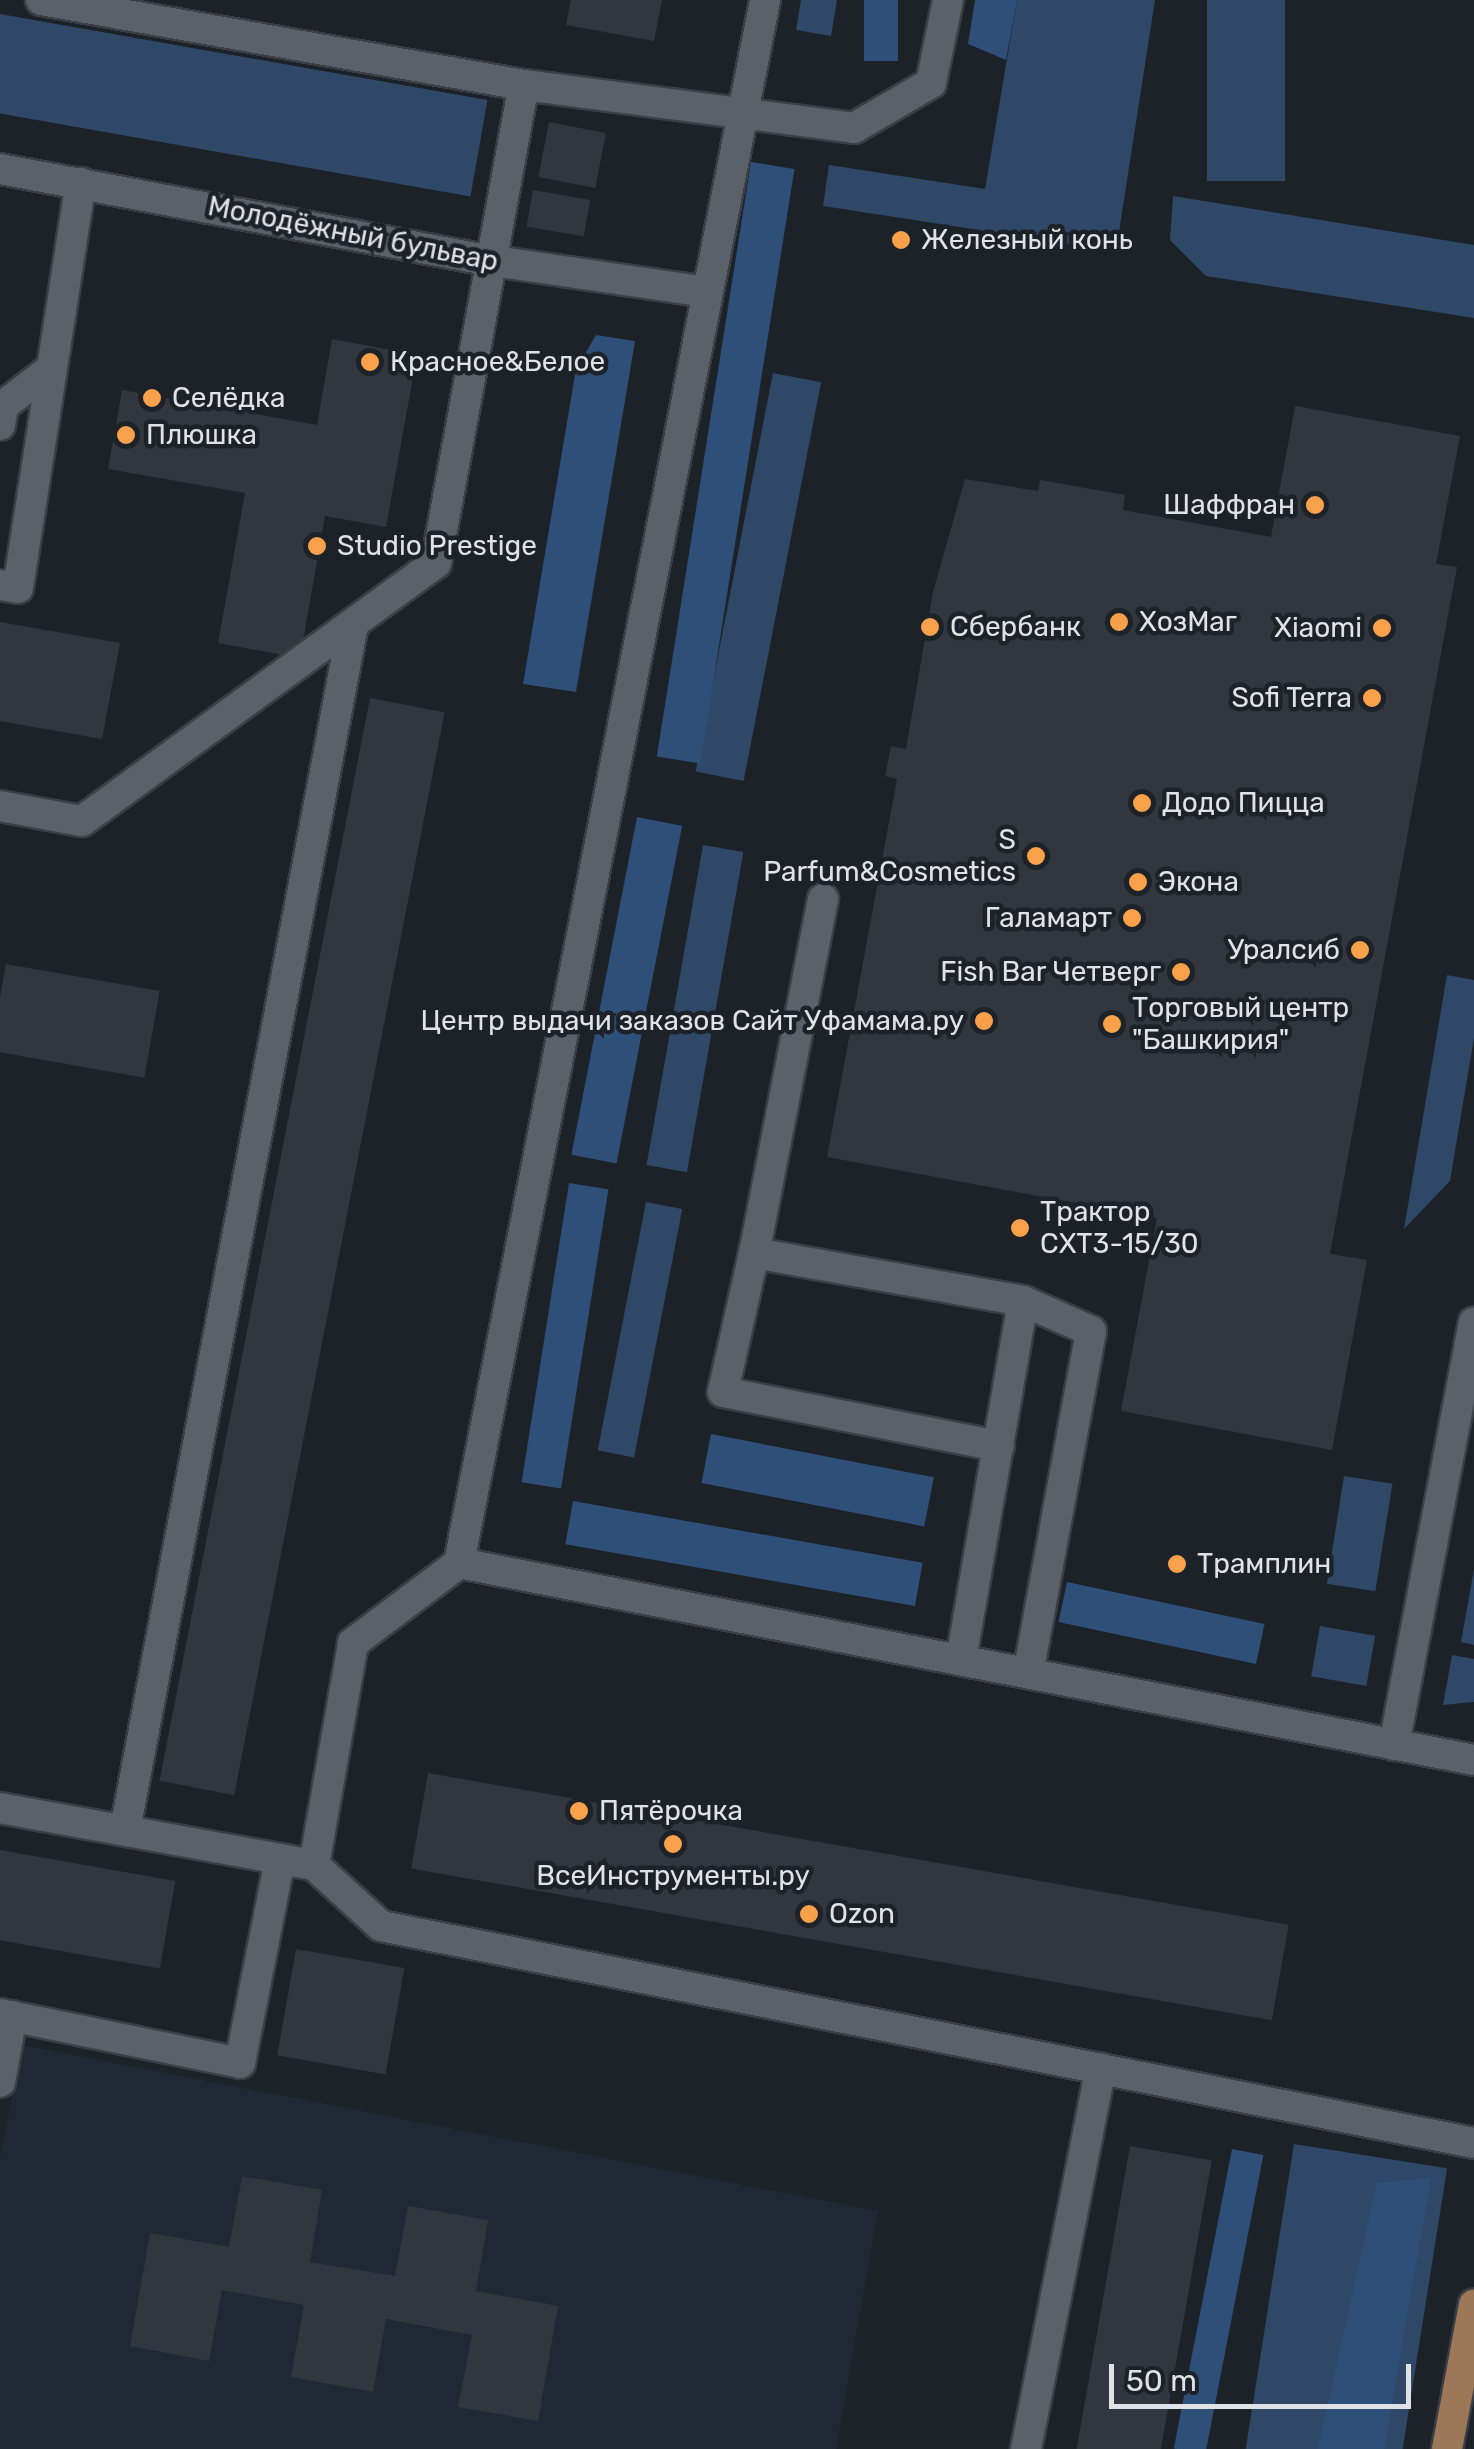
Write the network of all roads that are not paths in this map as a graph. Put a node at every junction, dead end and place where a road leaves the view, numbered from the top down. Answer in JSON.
{"nodes":[{"id":1,"x":41,"y":0,"type":"edge"},
{"id":2,"x":765,"y":0,"type":"edge"},
{"id":3,"x":948,"y":0,"type":"edge"},
{"id":4,"x":524,"y":86,"type":"junction"},
{"id":5,"x":743,"y":110,"type":"junction"},
{"id":6,"x":0,"y":169,"type":"edge"},
{"id":7,"x":81,"y":183,"type":"junction"},
{"id":8,"x":488,"y":260,"type":"junction"},
{"id":9,"x":707,"y":292,"type":"junction"},
{"id":10,"x":52,"y":368,"type":"junction"},
{"id":11,"x":0,"y":425,"type":"edge"},
{"id":12,"x":0,"y":585,"type":"edge"},
{"id":13,"x":353,"y":624,"type":"junction"},
{"id":14,"x":0,"y":806,"type":"edge"},
{"id":15,"x":824,"y":898,"type":"dead end"},
{"id":16,"x":754,"y":1253,"type":"junction"},
{"id":17,"x":1023,"y":1302,"type":"junction"},
{"id":18,"x":1474,"y":1323,"type":"edge"},
{"id":19,"x":999,"y":1446,"type":"junction"},
{"id":20,"x":459,"y":1563,"type":"junction"},
{"id":21,"x":962,"y":1660,"type":"junction"},
{"id":22,"x":1028,"y":1673,"type":"junction"},
{"id":23,"x":1394,"y":1744,"type":"junction"},
{"id":24,"x":1474,"y":1760,"type":"edge"},
{"id":25,"x":0,"y":1808,"type":"edge"},
{"id":26,"x":125,"y":1830,"type":"junction"},
{"id":27,"x":280,"y":1859,"type":"junction"},
{"id":28,"x":314,"y":1865,"type":"junction"},
{"id":29,"x":6,"y":2015,"type":"edge"},
{"id":30,"x":1101,"y":2068,"type":"junction"},
{"id":31,"x":0,"y":2082,"type":"edge"},
{"id":32,"x":1474,"y":2144,"type":"edge"},
{"id":33,"x":1474,"y":2305,"type":"edge"},
{"id":34,"x":1026,"y":2449,"type":"edge"},
{"id":35,"x":1447,"y":2449,"type":"edge"}],
"edges":[{"from":1,"to":4,"type":"street"},
{"from":2,"to":5,"type":"street"},
{"from":3,"to":5,"type":"street"},
{"from":4,"to":5,"type":"street"},
{"from":4,"to":8,"type":"street"},
{"from":5,"to":9,"type":"street"},
{"from":6,"to":7,"type":"street","name":"Молодёжный бульвар"},
{"from":7,"to":8,"type":"street","name":"Молодёжный бульвар"},
{"from":7,"to":10,"type":"street"},
{"from":8,"to":9,"type":"street","name":"Молодёжный бульвар"},
{"from":8,"to":13,"type":"street"},
{"from":9,"to":20,"type":"street"},
{"from":10,"to":11,"type":"street"},
{"from":10,"to":12,"type":"street"},
{"from":13,"to":14,"type":"street"},
{"from":13,"to":26,"type":"street"},
{"from":15,"to":16,"type":"street"},
{"from":16,"to":17,"type":"street"},
{"from":16,"to":19,"type":"street"},
{"from":17,"to":19,"type":"street"},
{"from":17,"to":22,"type":"street"},
{"from":18,"to":23,"type":"street"},
{"from":19,"to":21,"type":"street"},
{"from":20,"to":21,"type":"street"},
{"from":20,"to":28,"type":"street"},
{"from":21,"to":22,"type":"street"},
{"from":22,"to":23,"type":"street"},
{"from":23,"to":24,"type":"street"},
{"from":25,"to":26,"type":"street"},
{"from":26,"to":27,"type":"street"},
{"from":27,"to":28,"type":"street"},
{"from":27,"to":29,"type":"street"},
{"from":28,"to":30,"type":"street"},
{"from":29,"to":31,"type":"street"},
{"from":30,"to":32,"type":"street"},
{"from":30,"to":34,"type":"street"},
{"from":33,"to":35,"type":"main road"}]}
